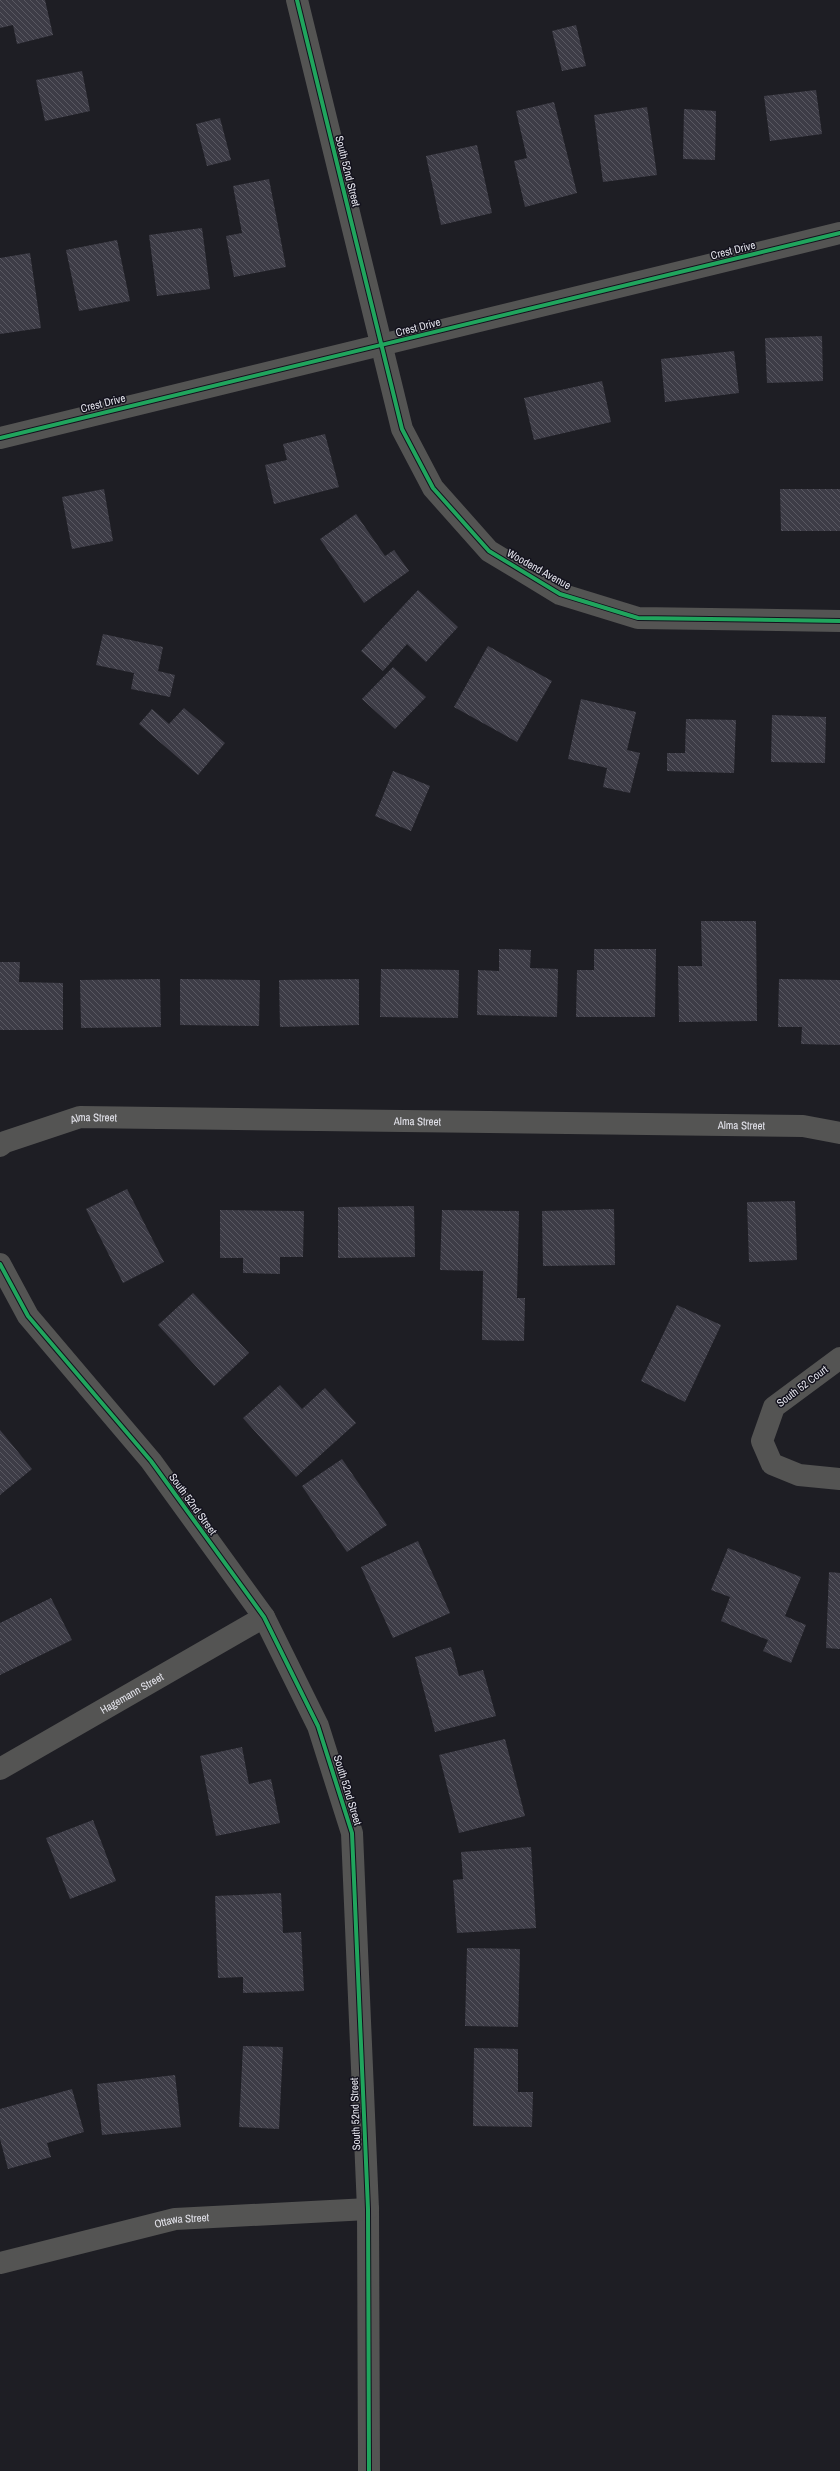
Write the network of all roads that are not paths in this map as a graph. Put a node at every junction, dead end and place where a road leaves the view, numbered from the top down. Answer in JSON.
{"nodes":[{"id":1,"x":297,"y":0,"type":"edge"},
{"id":2,"x":840,"y":233,"type":"edge"},
{"id":3,"x":381,"y":346,"type":"junction"},
{"id":4,"x":0,"y":438,"type":"edge"},
{"id":5,"x":840,"y":621,"type":"edge"},
{"id":6,"x":840,"y":1133,"type":"edge"},
{"id":7,"x":0,"y":1146,"type":"edge"},
{"id":8,"x":0,"y":1264,"type":"edge"},
{"id":9,"x":840,"y":1358,"type":"edge"},
{"id":10,"x":840,"y":1478,"type":"edge"},
{"id":11,"x":264,"y":1617,"type":"junction"},
{"id":12,"x":0,"y":1768,"type":"edge"},
{"id":13,"x":368,"y":2209,"type":"junction"},
{"id":14,"x":0,"y":2263,"type":"edge"},
{"id":15,"x":369,"y":2471,"type":"edge"}],
"edges":[{"from":1,"to":3,"type":"street","name":"South 52nd Street"},
{"from":2,"to":3,"type":"street","name":"Crest Drive"},
{"from":3,"to":4,"type":"street","name":"Crest Drive"},
{"from":3,"to":5,"type":"street","name":"Woodend Avenue"},
{"from":6,"to":7,"type":"street","name":"Alma Street"},
{"from":8,"to":11,"type":"street","name":"South 52nd Street"},
{"from":9,"to":10,"type":"street","name":"South 52 Court"},
{"from":11,"to":12,"type":"street","name":"Hagemann Street"},
{"from":11,"to":13,"type":"street","name":"South 52nd Street"},
{"from":13,"to":14,"type":"street","name":"Ottawa Street"},
{"from":13,"to":15,"type":"street","name":"South 52nd Street"}]}
